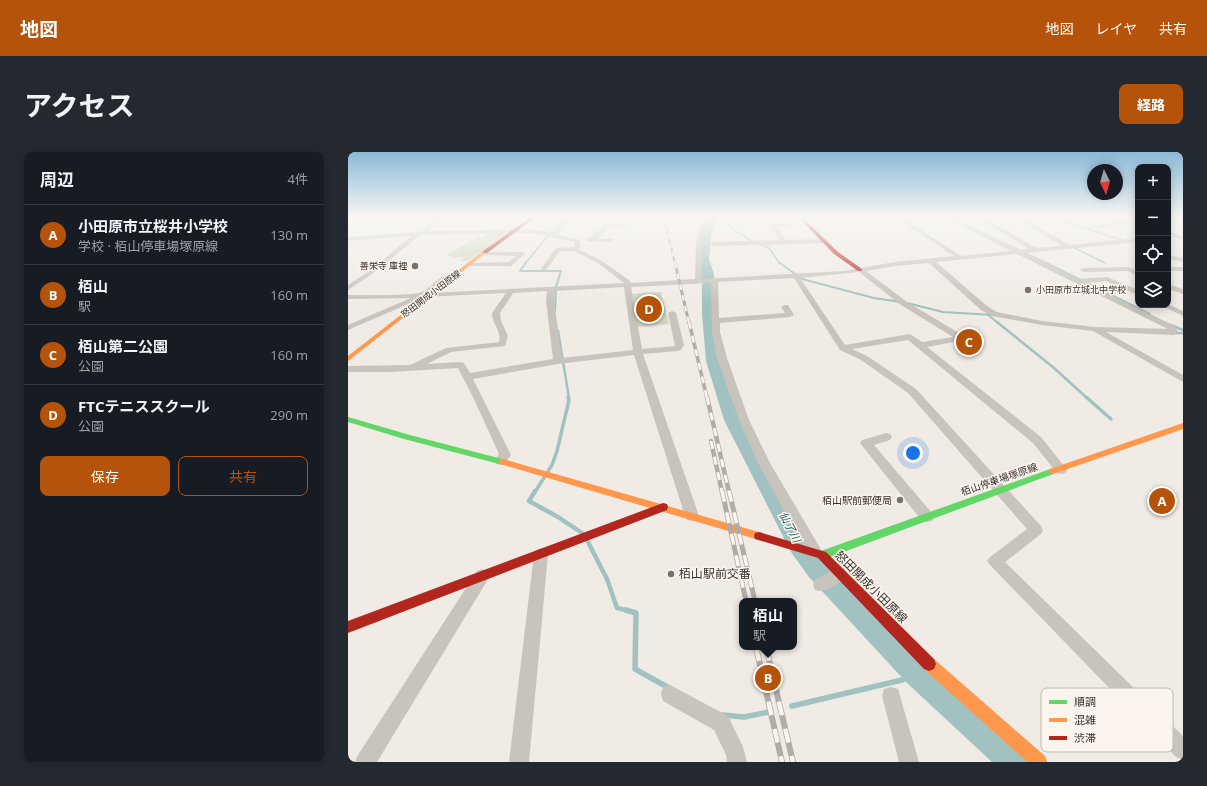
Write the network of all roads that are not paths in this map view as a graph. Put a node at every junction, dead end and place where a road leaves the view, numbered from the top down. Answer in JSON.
{"nodes":[{"id":1,"x":405,"y":245,"type":"edge"},
{"id":2,"x":495,"y":245,"type":"edge"},
{"id":3,"x":577,"y":245,"type":"edge"},
{"id":4,"x":699,"y":245,"type":"edge"},
{"id":5,"x":828,"y":245,"type":"edge"},
{"id":6,"x":941,"y":245,"type":"edge"},
{"id":7,"x":1008,"y":245,"type":"edge"},
{"id":8,"x":1029,"y":245,"type":"edge"},
{"id":9,"x":1065,"y":245,"type":"edge"},
{"id":10,"x":1083,"y":245,"type":"edge"},
{"id":11,"x":1068,"y":247,"type":"junction"},
{"id":12,"x":576,"y":249,"type":"junction"},
{"id":13,"x":1037,"y":250,"type":"junction"},
{"id":14,"x":1022,"y":252,"type":"junction"},
{"id":15,"x":483,"y":254,"type":"junction"},
{"id":16,"x":961,"y":258,"type":"junction"},
{"id":17,"x":1171,"y":258,"type":"edge"},
{"id":18,"x":931,"y":260,"type":"junction"},
{"id":19,"x":1183,"y":260,"type":"edge"},
{"id":20,"x":470,"y":265,"type":"junction"},
{"id":21,"x":544,"y":269,"type":"dead end"},
{"id":22,"x":1129,"y":269,"type":"junction"},
{"id":23,"x":1135,"y":269,"type":"edge"},
{"id":24,"x":1171,"y":269,"type":"edge"},
{"id":25,"x":1183,"y":269,"type":"edge"},
{"id":26,"x":860,"y":270,"type":"junction"},
{"id":27,"x":1083,"y":270,"type":"dead end"},
{"id":28,"x":1135,"y":273,"type":"edge"},
{"id":29,"x":800,"y":277,"type":"junction"},
{"id":30,"x":714,"y":281,"type":"junction"},
{"id":31,"x":1081,"y":281,"type":"junction"},
{"id":32,"x":700,"y":282,"type":"junction"},
{"id":33,"x":1112,"y":282,"type":"junction"},
{"id":34,"x":1135,"y":282,"type":"edge"},
{"id":35,"x":627,"y":286,"type":"junction"},
{"id":36,"x":1171,"y":287,"type":"edge"},
{"id":37,"x":348,"y":288,"type":"edge"},
{"id":38,"x":551,"y":290,"type":"junction"},
{"id":39,"x":511,"y":291,"type":"junction"},
{"id":40,"x":1135,"y":292,"type":"edge"},
{"id":41,"x":1183,"y":292,"type":"edge"},
{"id":42,"x":424,"y":295,"type":"junction"},
{"id":43,"x":348,"y":297,"type":"edge"},
{"id":44,"x":784,"y":307,"type":"dead end"},
{"id":45,"x":1170,"y":308,"type":"edge"},
{"id":46,"x":672,"y":312,"type":"dead end"},
{"id":47,"x":1183,"y":314,"type":"edge"},
{"id":48,"x":716,"y":321,"type":"junction"},
{"id":49,"x":348,"y":328,"type":"edge"},
{"id":50,"x":1098,"y":331,"type":"junction"},
{"id":51,"x":921,"y":345,"type":"junction"},
{"id":52,"x":843,"y":348,"type":"junction"},
{"id":53,"x":638,"y":353,"type":"junction"},
{"id":54,"x":348,"y":358,"type":"edge"},
{"id":55,"x":558,"y":362,"type":"junction"},
{"id":56,"x":411,"y":368,"type":"junction"},
{"id":57,"x":348,"y":369,"type":"edge"},
{"id":58,"x":467,"y":377,"type":"junction"},
{"id":59,"x":1183,"y":379,"type":"edge"},
{"id":60,"x":348,"y":419,"type":"edge"},
{"id":61,"x":1183,"y":426,"type":"edge"},
{"id":62,"x":886,"y":437,"type":"dead end"},
{"id":63,"x":500,"y":461,"type":"junction"},
{"id":64,"x":1061,"y":470,"type":"junction"},
{"id":65,"x":1002,"y":489,"type":"junction"},
{"id":66,"x":663,"y":507,"type":"junction"},
{"id":67,"x":692,"y":516,"type":"junction"},
{"id":68,"x":927,"y":517,"type":"junction"},
{"id":69,"x":541,"y":554,"type":"junction"},
{"id":70,"x":819,"y":554,"type":"junction"},
{"id":71,"x":839,"y":573,"type":"junction"},
{"id":72,"x":482,"y":576,"type":"junction"},
{"id":73,"x":821,"y":585,"type":"dead end"},
{"id":74,"x":348,"y":627,"type":"edge"},
{"id":75,"x":1121,"y":688,"type":"edge"},
{"id":76,"x":670,"y":694,"type":"dead end"},
{"id":77,"x":891,"y":696,"type":"dead end"},
{"id":78,"x":1173,"y":740,"type":"edge"},
{"id":79,"x":1183,"y":750,"type":"edge"},
{"id":80,"x":365,"y":762,"type":"edge"},
{"id":81,"x":519,"y":762,"type":"edge"},
{"id":82,"x":737,"y":762,"type":"edge"},
{"id":83,"x":909,"y":762,"type":"edge"},
{"id":84,"x":1039,"y":762,"type":"edge"}],
"edges":[{"from":1,"to":37,"type":"street"},
{"from":2,"to":15,"type":"main road","name":"怒田開成小田原線"},
{"from":3,"to":12,"type":"street"},
{"from":4,"to":32,"type":"street"},
{"from":5,"to":26,"type":"main road"},
{"from":6,"to":16,"type":"street"},
{"from":7,"to":14,"type":"street"},
{"from":8,"to":13,"type":"street"},
{"from":9,"to":11,"type":"street"},
{"from":10,"to":11,"type":"street"},
{"from":11,"to":13,"type":"street"},
{"from":12,"to":21,"type":"street"},
{"from":12,"to":35,"type":"street"},
{"from":13,"to":14,"type":"street"},
{"from":14,"to":16,"type":"street"},
{"from":14,"to":31,"type":"street"},
{"from":15,"to":20,"type":"main road","name":"怒田開成小田原線"},
{"from":15,"to":20,"type":"street"},
{"from":16,"to":18,"type":"street"},
{"from":17,"to":19,"type":"street"},
{"from":18,"to":26,"type":"street"},
{"from":18,"to":50,"type":"street"},
{"from":20,"to":42,"type":"main road","name":"怒田開成小田原線"},
{"from":22,"to":23,"type":"street"},
{"from":22,"to":27,"type":"street"},
{"from":22,"to":28,"type":"street"},
{"from":24,"to":25,"type":"street"},
{"from":26,"to":29,"type":"street"},
{"from":26,"to":51,"type":"street"},
{"from":29,"to":30,"type":"street"},
{"from":29,"to":52,"type":"street"},
{"from":30,"to":32,"type":"street"},
{"from":30,"to":48,"type":"street"},
{"from":31,"to":33,"type":"street"},
{"from":31,"to":50,"type":"street"},
{"from":32,"to":35,"type":"street"},
{"from":33,"to":34,"type":"street"},
{"from":33,"to":40,"type":"street"},
{"from":35,"to":38,"type":"street"},
{"from":35,"to":53,"type":"street"},
{"from":36,"to":41,"type":"street"},
{"from":38,"to":39,"type":"street"},
{"from":38,"to":55,"type":"street"},
{"from":39,"to":42,"type":"street"},
{"from":39,"to":56,"type":"street"},
{"from":42,"to":43,"type":"street"},
{"from":42,"to":49,"type":"street"},
{"from":42,"to":54,"type":"main road","name":"怒田開成小田原線"},
{"from":44,"to":48,"type":"street"},
{"from":45,"to":47,"type":"street"},
{"from":46,"to":53,"type":"street"},
{"from":48,"to":70,"type":"street"},
{"from":50,"to":59,"type":"street"},
{"from":51,"to":52,"type":"street"},
{"from":51,"to":64,"type":"street"},
{"from":52,"to":65,"type":"street"},
{"from":53,"to":55,"type":"street"},
{"from":53,"to":67,"type":"street"},
{"from":55,"to":58,"type":"street"},
{"from":56,"to":57,"type":"street"},
{"from":56,"to":58,"type":"street"},
{"from":58,"to":63,"type":"street"},
{"from":60,"to":63,"type":"main road"},
{"from":61,"to":64,"type":"main road","name":"栢山停車場塚原線"},
{"from":62,"to":68,"type":"street"},
{"from":63,"to":66,"type":"main road"},
{"from":64,"to":65,"type":"main road","name":"栢山停車場塚原線"},
{"from":65,"to":68,"type":"main road","name":"栢山停車場塚原線"},
{"from":65,"to":75,"type":"street"},
{"from":66,"to":67,"type":"main road"},
{"from":66,"to":69,"type":"main road"},
{"from":67,"to":70,"type":"main road"},
{"from":68,"to":70,"type":"main road","name":"栢山停車場塚原線"},
{"from":69,"to":72,"type":"main road"},
{"from":69,"to":81,"type":"street"},
{"from":70,"to":71,"type":"main road","name":"怒田開成小田原線"},
{"from":71,"to":73,"type":"street"},
{"from":71,"to":84,"type":"main road","name":"怒田開成小田原線"},
{"from":72,"to":74,"type":"main road"},
{"from":72,"to":80,"type":"street"},
{"from":76,"to":82,"type":"street"},
{"from":77,"to":83,"type":"street"},
{"from":78,"to":79,"type":"street"}]}
